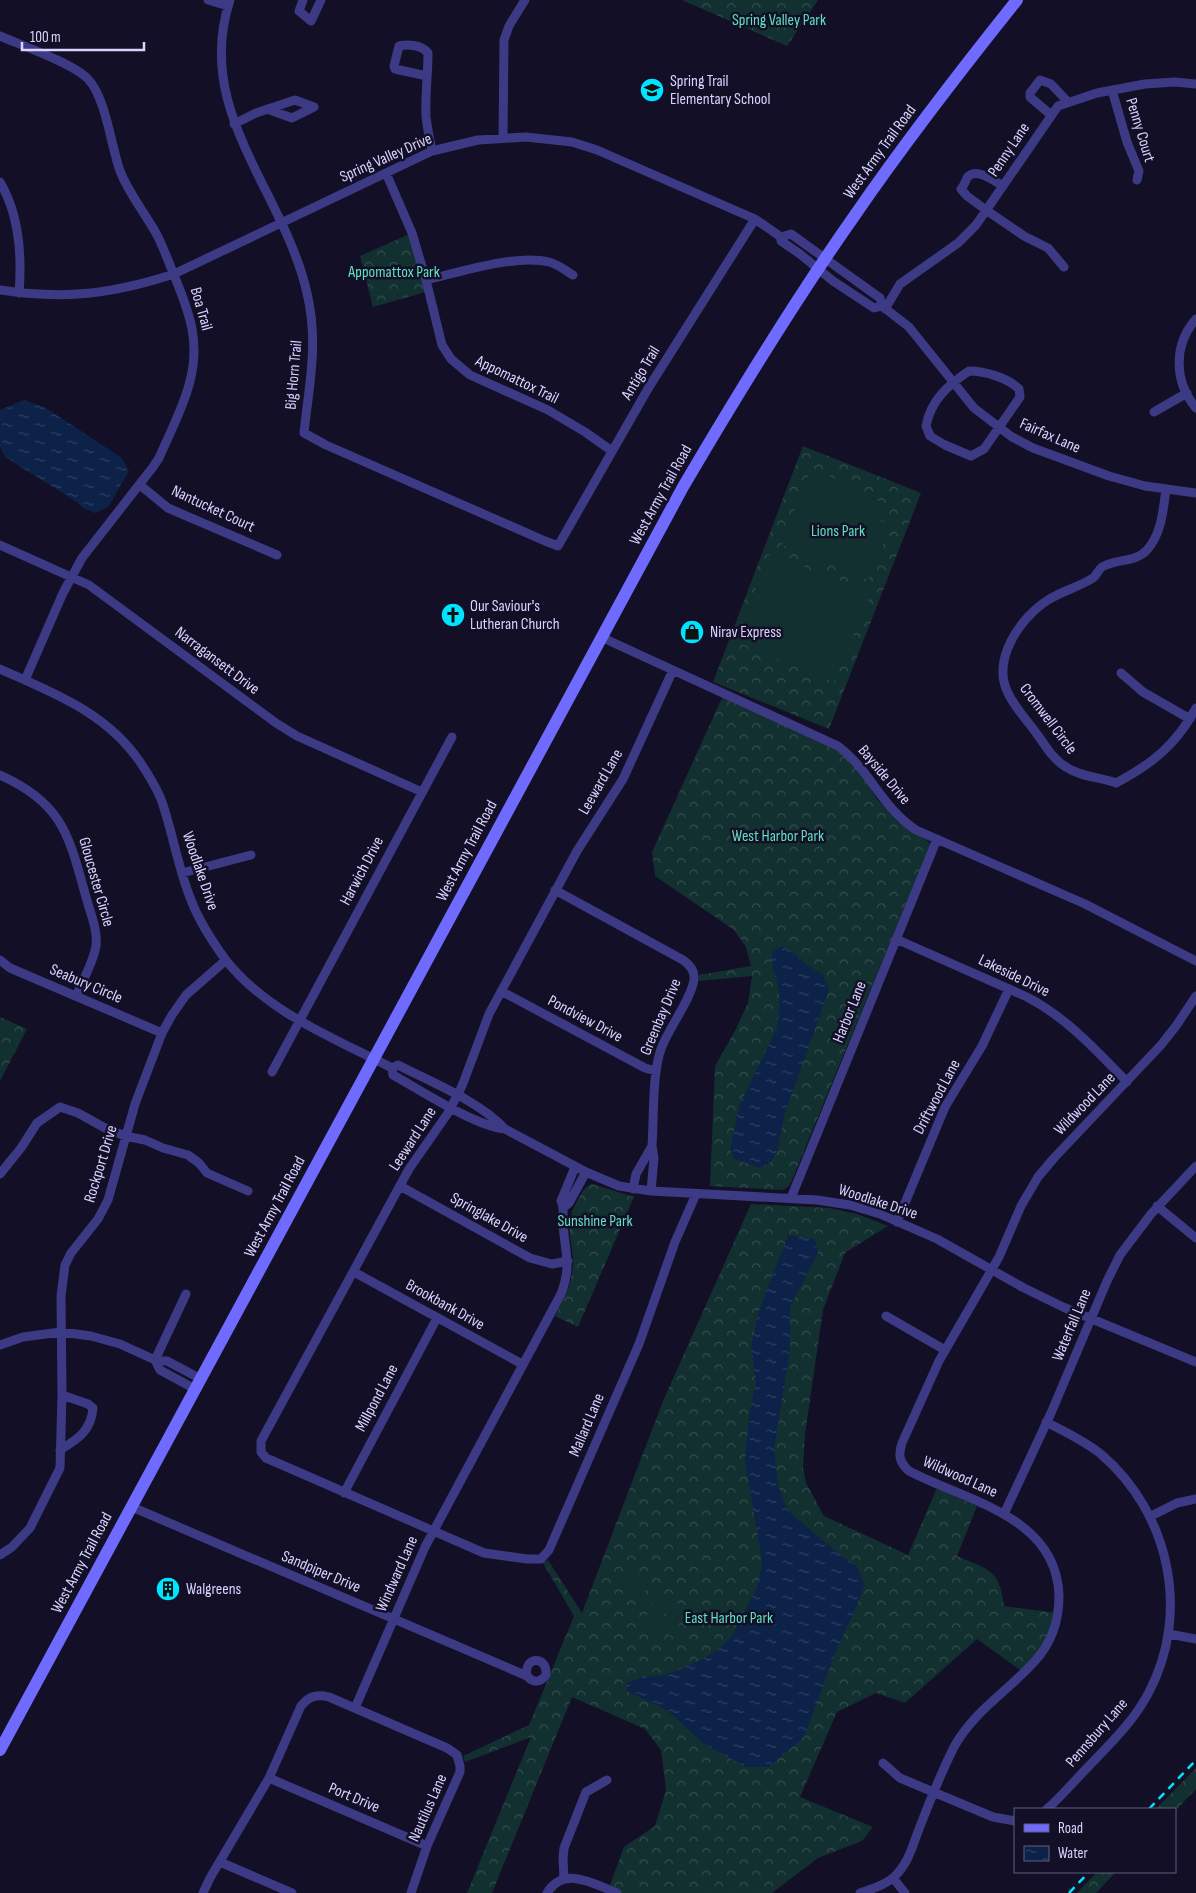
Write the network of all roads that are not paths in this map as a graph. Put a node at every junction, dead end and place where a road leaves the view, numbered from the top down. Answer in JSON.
{"nodes":[{"id":1,"x":208,"y":0,"type":"edge"},
{"id":2,"x":303,"y":0,"type":"edge"},
{"id":3,"x":321,"y":0,"type":"edge"},
{"id":4,"x":526,"y":0,"type":"edge"},
{"id":5,"x":1017,"y":0,"type":"edge"},
{"id":6,"x":229,"y":3,"type":"edge"},
{"id":7,"x":0,"y":36,"type":"edge"},
{"id":8,"x":427,"y":76,"type":"junction"},
{"id":9,"x":1196,"y":84,"type":"edge"},
{"id":10,"x":1112,"y":90,"type":"junction"},
{"id":11,"x":1068,"y":102,"type":"junction"},
{"id":12,"x":267,"y":109,"type":"dead end"},
{"id":13,"x":1051,"y":115,"type":"junction"},
{"id":14,"x":234,"y":124,"type":"junction"},
{"id":15,"x":503,"y":137,"type":"junction"},
{"id":16,"x":432,"y":151,"type":"junction"},
{"id":17,"x":386,"y":173,"type":"junction"},
{"id":18,"x":1137,"y":180,"type":"dead end"},
{"id":19,"x":0,"y":182,"type":"edge"},
{"id":20,"x":1003,"y":186,"type":"junction"},
{"id":21,"x":986,"y":210,"type":"junction"},
{"id":22,"x":755,"y":219,"type":"junction"},
{"id":23,"x":281,"y":223,"type":"junction"},
{"id":24,"x":822,"y":264,"type":"junction"},
{"id":25,"x":1064,"y":267,"type":"dead end"},
{"id":26,"x":174,"y":274,"type":"junction"},
{"id":27,"x":573,"y":275,"type":"dead end"},
{"id":28,"x":426,"y":280,"type":"junction"},
{"id":29,"x":0,"y":290,"type":"edge"},
{"id":30,"x":18,"y":293,"type":"junction"},
{"id":31,"x":884,"y":308,"type":"junction"},
{"id":32,"x":1196,"y":320,"type":"edge"},
{"id":33,"x":953,"y":381,"type":"junction"},
{"id":34,"x":1187,"y":393,"type":"junction"},
{"id":35,"x":1196,"y":408,"type":"edge"},
{"id":36,"x":1154,"y":412,"type":"dead end"},
{"id":37,"x":998,"y":427,"type":"junction"},
{"id":38,"x":612,"y":451,"type":"junction"},
{"id":39,"x":140,"y":485,"type":"junction"},
{"id":40,"x":1166,"y":489,"type":"junction"},
{"id":41,"x":1196,"y":493,"type":"edge"},
{"id":42,"x":0,"y":545,"type":"edge"},
{"id":43,"x":558,"y":546,"type":"joint"},
{"id":44,"x":277,"y":554,"type":"dead end"},
{"id":45,"x":72,"y":576,"type":"junction"},
{"id":46,"x":601,"y":637,"type":"junction"},
{"id":47,"x":0,"y":669,"type":"edge"},
{"id":48,"x":673,"y":670,"type":"junction"},
{"id":49,"x":1121,"y":673,"type":"dead end"},
{"id":50,"x":25,"y":680,"type":"junction"},
{"id":51,"x":1196,"y":708,"type":"edge"},
{"id":52,"x":1190,"y":719,"type":"junction"},
{"id":53,"x":452,"y":737,"type":"dead end"},
{"id":54,"x":0,"y":775,"type":"edge"},
{"id":55,"x":422,"y":792,"type":"junction"},
{"id":56,"x":937,"y":839,"type":"junction"},
{"id":57,"x":251,"y":855,"type":"dead end"},
{"id":58,"x":182,"y":873,"type":"junction"},
{"id":59,"x":555,"y":890,"type":"junction"},
{"id":60,"x":896,"y":939,"type":"junction"},
{"id":61,"x":0,"y":960,"type":"edge"},
{"id":62,"x":226,"y":960,"type":"junction"},
{"id":63,"x":1196,"y":961,"type":"edge"},
{"id":64,"x":1009,"y":989,"type":"junction"},
{"id":65,"x":502,"y":991,"type":"junction"},
{"id":66,"x":76,"y":996,"type":"junction"},
{"id":67,"x":1196,"y":996,"type":"edge"},
{"id":68,"x":300,"y":1020,"type":"junction"},
{"id":69,"x":162,"y":1033,"type":"junction"},
{"id":70,"x":374,"y":1059,"type":"junction"},
{"id":71,"x":392,"y":1068,"type":"junction"},
{"id":72,"x":656,"y":1071,"type":"junction"},
{"id":73,"x":272,"y":1072,"type":"dead end"},
{"id":74,"x":1127,"y":1082,"type":"junction"},
{"id":75,"x":457,"y":1096,"type":"junction"},
{"id":76,"x":451,"y":1107,"type":"junction"},
{"id":77,"x":505,"y":1129,"type":"junction"},
{"id":78,"x":126,"y":1136,"type":"junction"},
{"id":79,"x":652,"y":1146,"type":"junction"},
{"id":80,"x":576,"y":1166,"type":"junction"},
{"id":81,"x":1196,"y":1166,"type":"edge"},
{"id":82,"x":586,"y":1172,"type":"junction"},
{"id":83,"x":0,"y":1174,"type":"edge"},
{"id":84,"x":400,"y":1186,"type":"junction"},
{"id":85,"x":633,"y":1189,"type":"junction"},
{"id":86,"x":248,"y":1191,"type":"dead end"},
{"id":87,"x":650,"y":1191,"type":"junction"},
{"id":88,"x":696,"y":1194,"type":"junction"},
{"id":89,"x":791,"y":1198,"type":"junction"},
{"id":90,"x":1158,"y":1206,"type":"junction"},
{"id":91,"x":564,"y":1207,"type":"junction"},
{"id":92,"x":897,"y":1222,"type":"junction"},
{"id":93,"x":1196,"y":1238,"type":"edge"},
{"id":94,"x":568,"y":1261,"type":"junction"},
{"id":95,"x":993,"y":1269,"type":"junction"},
{"id":96,"x":354,"y":1272,"type":"junction"},
{"id":97,"x":186,"y":1294,"type":"dead end"},
{"id":98,"x":886,"y":1316,"type":"dead end"},
{"id":99,"x":437,"y":1318,"type":"junction"},
{"id":100,"x":1091,"y":1318,"type":"junction"},
{"id":101,"x":61,"y":1332,"type":"junction"},
{"id":102,"x":0,"y":1345,"type":"edge"},
{"id":103,"x":945,"y":1350,"type":"junction"},
{"id":104,"x":155,"y":1360,"type":"junction"},
{"id":105,"x":1196,"y":1362,"type":"edge"},
{"id":106,"x":522,"y":1364,"type":"junction"},
{"id":107,"x":198,"y":1384,"type":"junction"},
{"id":108,"x":62,"y":1395,"type":"junction"},
{"id":109,"x":1046,"y":1422,"type":"junction"},
{"id":110,"x":60,"y":1450,"type":"junction"},
{"id":111,"x":344,"y":1493,"type":"junction"},
{"id":112,"x":1196,"y":1499,"type":"edge"},
{"id":113,"x":132,"y":1506,"type":"junction"},
{"id":114,"x":1004,"y":1514,"type":"junction"},
{"id":115,"x":1150,"y":1516,"type":"junction"},
{"id":116,"x":433,"y":1530,"type":"junction"},
{"id":117,"x":0,"y":1555,"type":"edge"},
{"id":118,"x":393,"y":1620,"type":"junction"},
{"id":119,"x":1168,"y":1634,"type":"junction"},
{"id":120,"x":1196,"y":1638,"type":"edge"},
{"id":121,"x":527,"y":1676,"type":"dead end"},
{"id":122,"x":355,"y":1708,"type":"junction"},
{"id":123,"x":0,"y":1750,"type":"edge"},
{"id":124,"x":883,"y":1763,"type":"dead end"},
{"id":125,"x":269,"y":1778,"type":"junction"},
{"id":126,"x":607,"y":1780,"type":"dead end"},
{"id":127,"x":934,"y":1792,"type":"junction"},
{"id":128,"x":1048,"y":1808,"type":"edge"},
{"id":129,"x":1014,"y":1821,"type":"edge"},
{"id":130,"x":427,"y":1846,"type":"junction"},
{"id":131,"x":220,"y":1862,"type":"junction"},
{"id":132,"x":893,"y":1878,"type":"junction"},
{"id":133,"x":564,"y":1879,"type":"junction"},
{"id":134,"x":203,"y":1893,"type":"edge"},
{"id":135,"x":292,"y":1893,"type":"edge"},
{"id":136,"x":411,"y":1893,"type":"edge"},
{"id":137,"x":547,"y":1893,"type":"edge"},
{"id":138,"x":616,"y":1893,"type":"edge"},
{"id":139,"x":860,"y":1893,"type":"edge"},
{"id":140,"x":905,"y":1893,"type":"edge"}],
"edges":[{"from":1,"to":6,"type":"street"},
{"from":2,"to":3,"type":"street"},
{"from":4,"to":15,"type":"street"},
{"from":5,"to":24,"type":"main road","name":"West Army Trail Road"},
{"from":6,"to":14,"type":"street","name":"Big Horn Trail"},
{"from":7,"to":26,"type":"street","name":"Boa Trail"},
{"from":8,"to":8,"type":"street"},
{"from":8,"to":16,"type":"street"},
{"from":9,"to":10,"type":"street","name":"Penny Lane"},
{"from":10,"to":11,"type":"street","name":"Penny Lane"},
{"from":10,"to":18,"type":"street","name":"Penny Court"},
{"from":11,"to":13,"type":"street","name":"Penny Lane"},
{"from":11,"to":13,"type":"street"},
{"from":12,"to":14,"type":"street"},
{"from":13,"to":20,"type":"street","name":"Penny Lane"},
{"from":14,"to":23,"type":"street","name":"Big Horn Trail"},
{"from":15,"to":16,"type":"street","name":"Spring Valley Drive"},
{"from":15,"to":22,"type":"street","name":"Spring Valley Drive"},
{"from":16,"to":17,"type":"street","name":"Spring Valley Drive"},
{"from":17,"to":23,"type":"street","name":"Spring Valley Drive"},
{"from":17,"to":28,"type":"street","name":"Appomattox Trail"},
{"from":19,"to":30,"type":"street"},
{"from":20,"to":21,"type":"street","name":"Penny Lane"},
{"from":20,"to":21,"type":"street"},
{"from":21,"to":25,"type":"street"},
{"from":21,"to":31,"type":"street","name":"Penny Lane"},
{"from":22,"to":24,"type":"street","name":"Spring Valley Drive"},
{"from":22,"to":38,"type":"street","name":"Antigo Trail"},
{"from":23,"to":26,"type":"street","name":"Spring Valley Drive"},
{"from":23,"to":43,"type":"street","name":"Big Horn Trail"},
{"from":24,"to":31,"type":"street","name":"Fairfax Lane"},
{"from":24,"to":46,"type":"main road","name":"West Army Trail Road"},
{"from":26,"to":30,"type":"street","name":"Spring Valley Drive"},
{"from":26,"to":39,"type":"street","name":"Boa Trail"},
{"from":27,"to":28,"type":"street"},
{"from":28,"to":38,"type":"street","name":"Appomattox Trail"},
{"from":29,"to":30,"type":"street","name":"Spring Valley Drive"},
{"from":31,"to":33,"type":"street","name":"Fairfax Lane"},
{"from":32,"to":34,"type":"street"},
{"from":33,"to":37,"type":"street","name":"Fairfax Lane"},
{"from":33,"to":37,"type":"street"},
{"from":33,"to":37,"type":"street"},
{"from":34,"to":35,"type":"street"},
{"from":34,"to":36,"type":"street"},
{"from":37,"to":40,"type":"street","name":"Fairfax Lane"},
{"from":38,"to":43,"type":"street","name":"Antigo Trail"},
{"from":39,"to":44,"type":"street","name":"Nantucket Court"},
{"from":39,"to":45,"type":"street","name":"Boa Trail"},
{"from":40,"to":41,"type":"street","name":"Fairfax Lane"},
{"from":40,"to":52,"type":"street","name":"Cromwell Circle"},
{"from":42,"to":45,"type":"street","name":"Narragansett Drive"},
{"from":45,"to":50,"type":"street","name":"Boa Trail"},
{"from":45,"to":55,"type":"street","name":"Narragansett Drive"},
{"from":46,"to":48,"type":"street","name":"Bayside Drive"},
{"from":46,"to":70,"type":"main road","name":"West Army Trail Road"},
{"from":47,"to":50,"type":"street","name":"Woodlake Drive"},
{"from":48,"to":56,"type":"street","name":"Bayside Drive"},
{"from":48,"to":59,"type":"street","name":"Leeward Lane"},
{"from":49,"to":52,"type":"street"},
{"from":50,"to":58,"type":"street","name":"Woodlake Drive"},
{"from":51,"to":52,"type":"street","name":"Cromwell Circle"},
{"from":53,"to":55,"type":"street","name":"Harwich Drive"},
{"from":54,"to":66,"type":"street","name":"Gloucester Circle"},
{"from":55,"to":68,"type":"street","name":"Harwich Drive"},
{"from":56,"to":60,"type":"street","name":"Harbor Lane"},
{"from":56,"to":63,"type":"street","name":"Bayside Drive"},
{"from":57,"to":58,"type":"street"},
{"from":58,"to":62,"type":"street","name":"Woodlake Drive"},
{"from":59,"to":65,"type":"street","name":"Leeward Lane"},
{"from":59,"to":72,"type":"street","name":"Greenbay Drive"},
{"from":60,"to":64,"type":"street","name":"Lakeside Drive"},
{"from":60,"to":89,"type":"street","name":"Harbor Lane"},
{"from":61,"to":66,"type":"street","name":"Seabury Circle"},
{"from":62,"to":68,"type":"street","name":"Woodlake Drive"},
{"from":62,"to":69,"type":"street","name":"Rockport Drive"},
{"from":64,"to":74,"type":"street","name":"Lakeside Drive"},
{"from":64,"to":92,"type":"street","name":"Driftwood Lane"},
{"from":65,"to":72,"type":"street","name":"Pondview Drive"},
{"from":65,"to":75,"type":"street","name":"Leeward Lane"},
{"from":66,"to":69,"type":"street","name":"Seabury Circle"},
{"from":67,"to":74,"type":"street","name":"Wildwood Lane"},
{"from":68,"to":70,"type":"street","name":"Woodlake Drive"},
{"from":68,"to":73,"type":"street","name":"Harwich Drive"},
{"from":69,"to":78,"type":"street","name":"Rockport Drive"},
{"from":70,"to":71,"type":"street","name":"Woodlake Drive"},
{"from":70,"to":107,"type":"main road","name":"West Army Trail Road"},
{"from":71,"to":75,"type":"street","name":"Woodlake Drive"},
{"from":71,"to":76,"type":"street","name":"Woodlake Drive"},
{"from":72,"to":79,"type":"street","name":"Greenbay Drive"},
{"from":74,"to":95,"type":"street","name":"Wildwood Lane"},
{"from":75,"to":76,"type":"street","name":"Leeward Lane"},
{"from":75,"to":77,"type":"street","name":"Woodlake Drive"},
{"from":76,"to":77,"type":"street","name":"Woodlake Drive"},
{"from":76,"to":84,"type":"street","name":"Leeward Lane"},
{"from":77,"to":80,"type":"street","name":"Woodlake Drive"},
{"from":78,"to":83,"type":"street"},
{"from":78,"to":86,"type":"street"},
{"from":78,"to":101,"type":"street","name":"Rockport Drive"},
{"from":79,"to":85,"type":"street","name":"Greenbay Drive"},
{"from":79,"to":87,"type":"street","name":"Greenbay Drive"},
{"from":80,"to":82,"type":"street","name":"Woodlake Drive"},
{"from":80,"to":91,"type":"street","name":"Windward Lane"},
{"from":81,"to":90,"type":"street","name":"Waterfall Lane"},
{"from":82,"to":85,"type":"street","name":"Woodlake Drive"},
{"from":82,"to":91,"type":"street"},
{"from":84,"to":94,"type":"street","name":"Springlake Drive"},
{"from":84,"to":96,"type":"street","name":"Leeward Lane"},
{"from":85,"to":87,"type":"street","name":"Woodlake Drive"},
{"from":87,"to":88,"type":"street","name":"Woodlake Drive"},
{"from":88,"to":89,"type":"street","name":"Woodlake Drive"},
{"from":88,"to":116,"type":"street","name":"Mallard Lane"},
{"from":89,"to":92,"type":"street","name":"Woodlake Drive"},
{"from":90,"to":93,"type":"street"},
{"from":90,"to":100,"type":"street","name":"Waterfall Lane"},
{"from":91,"to":94,"type":"street","name":"Windward Lane"},
{"from":92,"to":95,"type":"street","name":"Woodlake Drive"},
{"from":94,"to":106,"type":"street","name":"Windward Lane"},
{"from":95,"to":100,"type":"street","name":"Woodlake Drive"},
{"from":95,"to":103,"type":"street","name":"Wildwood Lane"},
{"from":96,"to":99,"type":"street","name":"Brookbank Drive"},
{"from":96,"to":111,"type":"street","name":"Leeward Lane"},
{"from":97,"to":104,"type":"street"},
{"from":98,"to":103,"type":"street"},
{"from":99,"to":106,"type":"street","name":"Brookbank Drive"},
{"from":99,"to":111,"type":"street","name":"Millpond Lane"},
{"from":100,"to":105,"type":"street","name":"Woodlake Drive"},
{"from":100,"to":109,"type":"street","name":"Waterfall Lane"},
{"from":101,"to":102,"type":"street"},
{"from":101,"to":104,"type":"street"},
{"from":101,"to":108,"type":"street","name":"Rockport Drive"},
{"from":103,"to":114,"type":"street","name":"Wildwood Lane"},
{"from":104,"to":107,"type":"street"},
{"from":106,"to":116,"type":"street","name":"Windward Lane"},
{"from":107,"to":113,"type":"main road","name":"West Army Trail Road"},
{"from":108,"to":110,"type":"street","name":"Rockport Drive"},
{"from":108,"to":110,"type":"street"},
{"from":109,"to":114,"type":"street","name":"Waterfall Lane"},
{"from":109,"to":115,"type":"street","name":"Pennsbury Lane"},
{"from":110,"to":117,"type":"street","name":"Rockport Drive"},
{"from":111,"to":116,"type":"street","name":"Leeward Lane"},
{"from":112,"to":115,"type":"street"},
{"from":113,"to":118,"type":"street","name":"Sandpiper Drive"},
{"from":113,"to":123,"type":"main road","name":"West Army Trail Road"},
{"from":114,"to":127,"type":"street","name":"Wildwood Lane"},
{"from":115,"to":119,"type":"street","name":"Pennsbury Lane"},
{"from":116,"to":118,"type":"street","name":"Windward Lane"},
{"from":118,"to":121,"type":"street","name":"Sandpiper Drive"},
{"from":118,"to":122,"type":"street","name":"Windward Lane"},
{"from":119,"to":120,"type":"street"},
{"from":119,"to":128,"type":"street","name":"Pennsbury Lane"},
{"from":122,"to":125,"type":"street"},
{"from":122,"to":130,"type":"street","name":"Nautilus Lane"},
{"from":124,"to":127,"type":"street"},
{"from":125,"to":130,"type":"street","name":"Port Drive"},
{"from":125,"to":131,"type":"street"},
{"from":126,"to":133,"type":"street"},
{"from":127,"to":129,"type":"street"},
{"from":127,"to":132,"type":"street","name":"Wildwood Lane"},
{"from":130,"to":136,"type":"street","name":"Nautilus Lane"},
{"from":131,"to":134,"type":"street"},
{"from":131,"to":135,"type":"street"},
{"from":132,"to":139,"type":"street","name":"Wildwood Lane"},
{"from":132,"to":140,"type":"street"},
{"from":133,"to":137,"type":"street"},
{"from":133,"to":138,"type":"street"}]}
